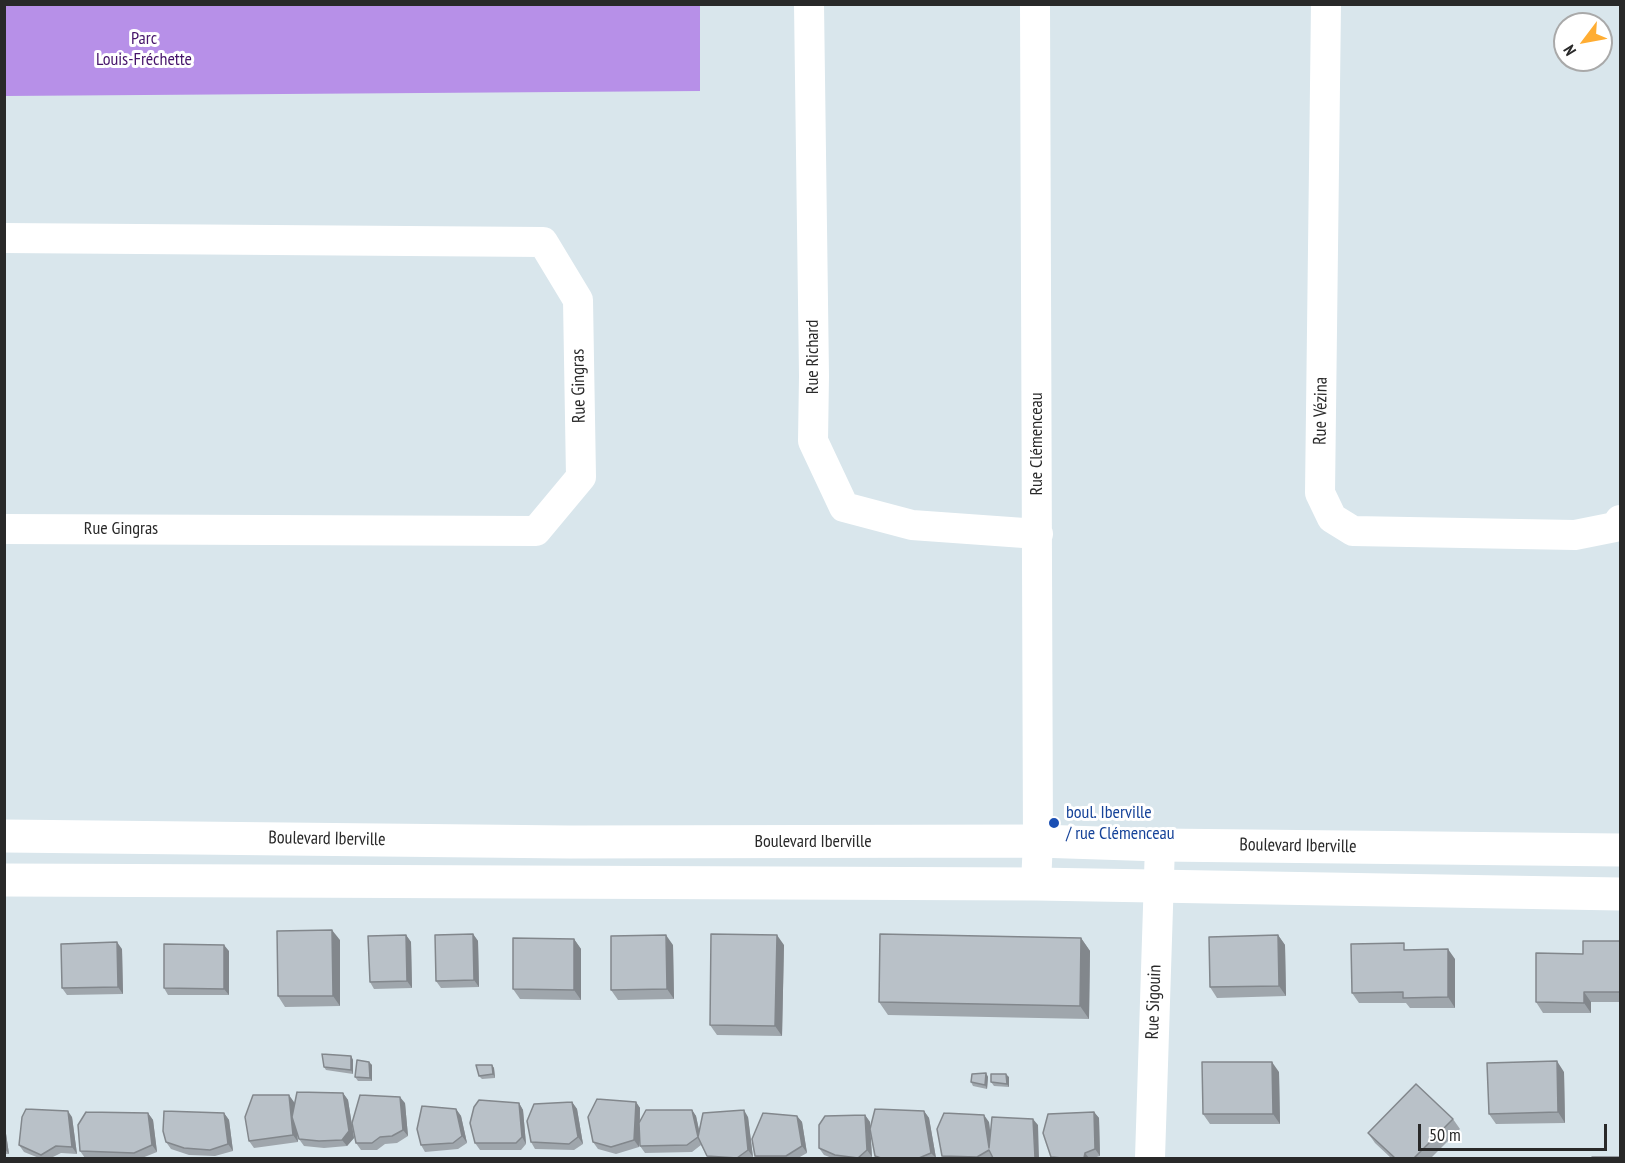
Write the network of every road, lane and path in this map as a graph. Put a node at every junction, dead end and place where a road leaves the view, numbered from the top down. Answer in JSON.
{"nodes":[{"id":1,"x":809,"y":4,"type":"edge"},
{"id":2,"x":1035,"y":4,"type":"edge"},
{"id":3,"x":1326,"y":4,"type":"edge"},
{"id":4,"x":4,"y":238,"type":"edge"},
{"id":5,"x":1620,"y":520,"type":"edge"},
{"id":6,"x":4,"y":529,"type":"edge"},
{"id":7,"x":1038,"y":534,"type":"junction"},
{"id":8,"x":4,"y":836,"type":"edge"},
{"id":9,"x":1038,"y":841,"type":"junction"},
{"id":10,"x":1160,"y":845,"type":"junction"},
{"id":11,"x":1620,"y":850,"type":"edge"},
{"id":12,"x":4,"y":880,"type":"edge"},
{"id":13,"x":1036,"y":884,"type":"junction"},
{"id":14,"x":1157,"y":888,"type":"junction"},
{"id":15,"x":1620,"y":894,"type":"edge"},
{"id":16,"x":1150,"y":1158,"type":"edge"}],
"edges":[{"from":1,"to":7,"type":"street","name":"Rue Richard"},
{"from":2,"to":7,"type":"street","name":"Rue Clémenceau"},
{"from":3,"to":5,"type":"street","name":"Rue Vézina"},
{"from":4,"to":6,"type":"street","name":"Rue Gingras"},
{"from":7,"to":9,"type":"street","name":"Rue Clémenceau"},
{"from":8,"to":9,"type":"street","name":"Boulevard Iberville"},
{"from":9,"to":10,"type":"street","name":"Boulevard Iberville"},
{"from":9,"to":13,"type":"street","name":"Rue Clémenceau"},
{"from":10,"to":11,"type":"street","name":"Boulevard Iberville"},
{"from":10,"to":14,"type":"street","name":"Rue Sigouin"},
{"from":12,"to":13,"type":"street"},
{"from":13,"to":14,"type":"street"},
{"from":14,"to":15,"type":"street"},
{"from":14,"to":16,"type":"street","name":"Rue Sigouin"}]}
